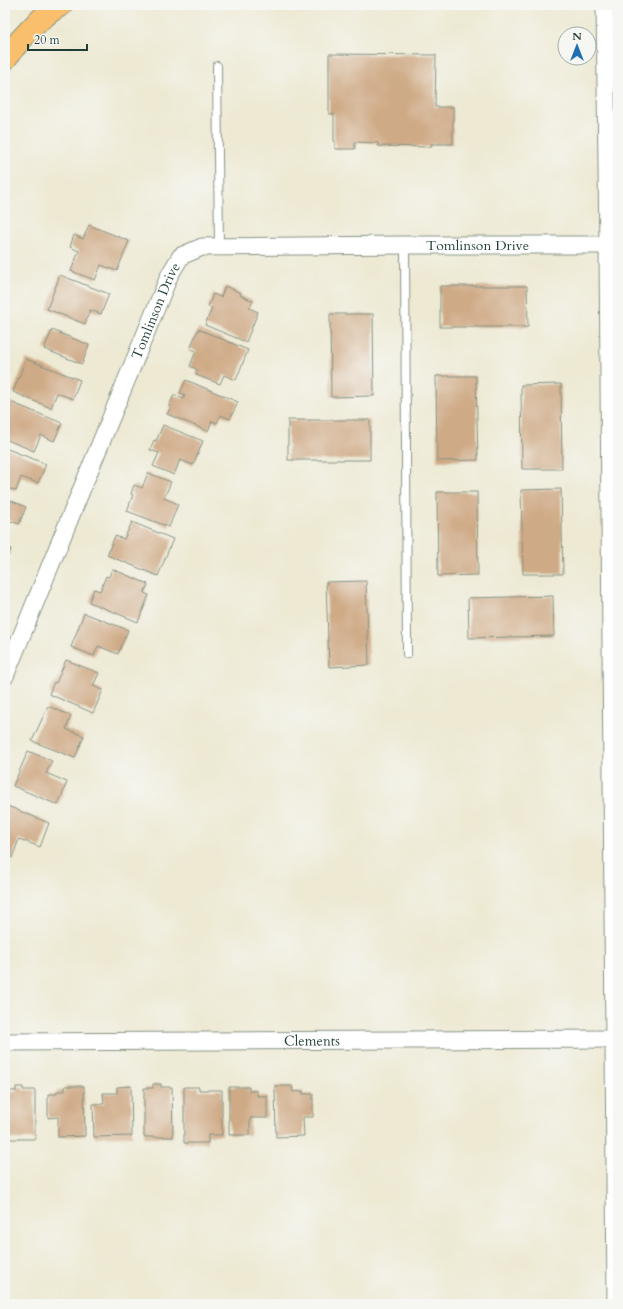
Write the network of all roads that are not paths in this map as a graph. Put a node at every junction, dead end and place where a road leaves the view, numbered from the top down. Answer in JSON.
{"nodes":[{"id":1,"x":61,"y":5,"type":"edge"},
{"id":2,"x":605,"y":5,"type":"edge"},
{"id":3,"x":5,"y":58,"type":"edge"},
{"id":4,"x":217,"y":66,"type":"dead end"},
{"id":5,"x":405,"y":245,"type":"junction"},
{"id":6,"x":613,"y":246,"type":"edge"},
{"id":7,"x":219,"y":247,"type":"junction"},
{"id":8,"x":407,"y":654,"type":"dead end"},
{"id":9,"x":5,"y":676,"type":"edge"},
{"id":10,"x":615,"y":697,"type":"edge"},
{"id":11,"x":616,"y":1039,"type":"edge"},
{"id":12,"x":5,"y":1042,"type":"edge"},
{"id":13,"x":616,"y":1304,"type":"edge"}],
"edges":[{"from":1,"to":3,"type":"highway"},
{"from":2,"to":6,"type":"street"},
{"from":4,"to":7,"type":"lane"},
{"from":5,"to":6,"type":"street","name":"Tomlinson Drive"},
{"from":5,"to":7,"type":"street","name":"Tomlinson Drive"},
{"from":5,"to":8,"type":"lane"},
{"from":6,"to":10,"type":"street"},
{"from":7,"to":9,"type":"street","name":"Tomlinson Drive"},
{"from":10,"to":11,"type":"street"},
{"from":11,"to":12,"type":"street","name":"Clements"},
{"from":11,"to":13,"type":"street"}]}
